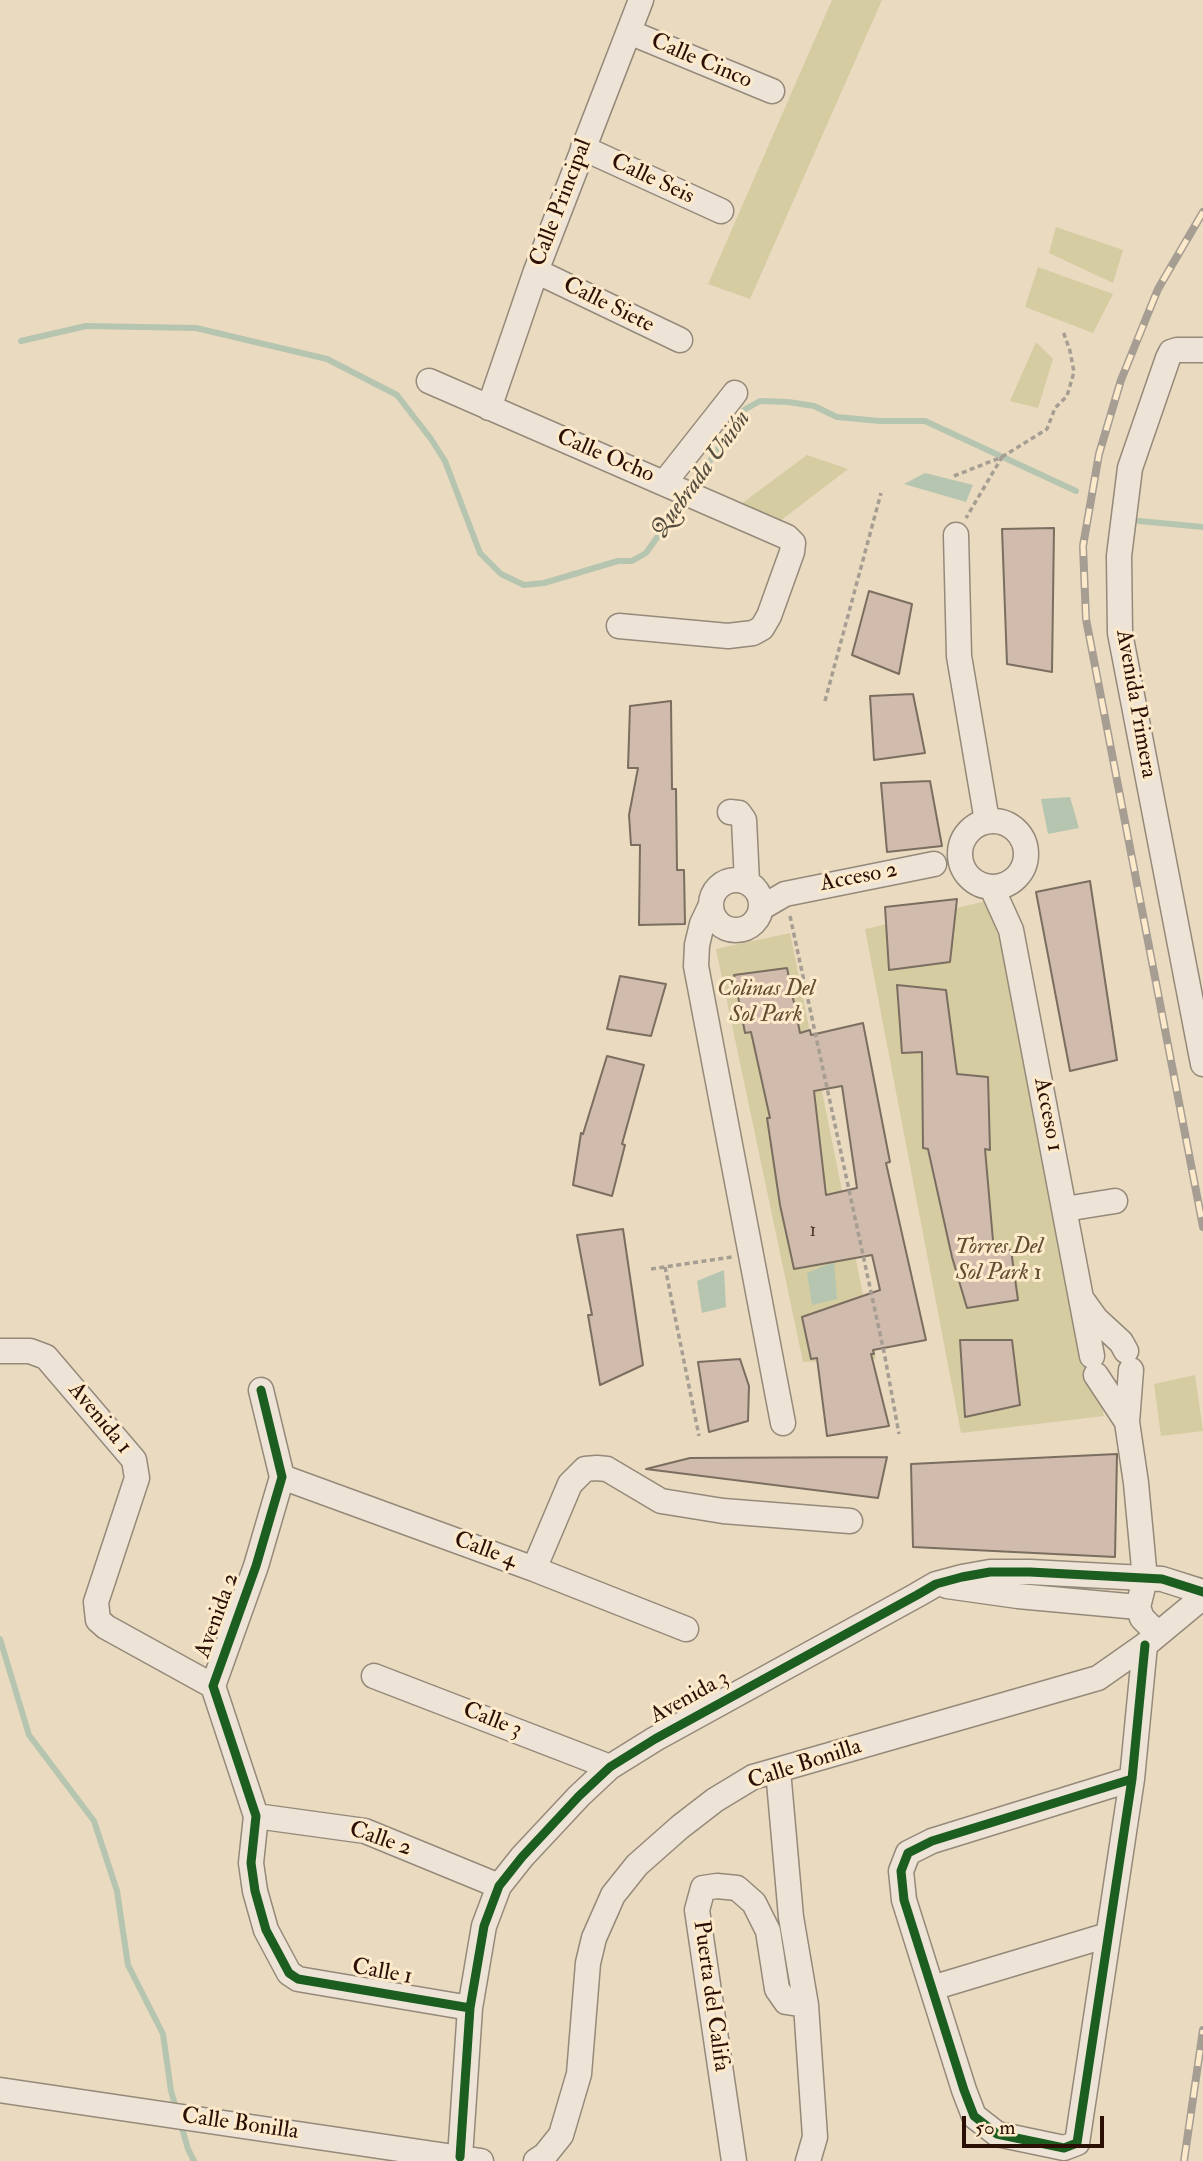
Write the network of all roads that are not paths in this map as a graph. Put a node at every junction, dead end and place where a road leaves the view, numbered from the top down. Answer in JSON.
{"nodes":[{"id":1,"x":641,"y":0,"type":"edge"},
{"id":2,"x":629,"y":32,"type":"junction"},
{"id":3,"x":772,"y":91,"type":"dead end"},
{"id":4,"x":583,"y":148,"type":"junction"},
{"id":5,"x":721,"y":211,"type":"dead end"},
{"id":6,"x":536,"y":271,"type":"junction"},
{"id":7,"x":680,"y":340,"type":"dead end"},
{"id":8,"x":1203,"y":351,"type":"edge"},
{"id":9,"x":429,"y":381,"type":"dead end"},
{"id":10,"x":734,"y":393,"type":"dead end"},
{"id":11,"x":489,"y":408,"type":"junction"},
{"id":12,"x":680,"y":490,"type":"junction"},
{"id":13,"x":956,"y":535,"type":"road end"},
{"id":14,"x":619,"y":626,"type":"dead end"},
{"id":15,"x":730,"y":812,"type":"dead end"},
{"id":16,"x":987,"y":821,"type":"junction"},
{"id":17,"x":962,"y":859,"type":"junction"},
{"id":18,"x":1003,"y":885,"type":"junction"},
{"id":19,"x":756,"y":900,"type":"junction"},
{"id":20,"x":711,"y":928,"type":"junction"},
{"id":21,"x":1203,"y":1064,"type":"edge"},
{"id":22,"x":1115,"y":1201,"type":"dead end"},
{"id":23,"x":1065,"y":1209,"type":"junction"},
{"id":24,"x":1083,"y":1300,"type":"junction"},
{"id":25,"x":0,"y":1351,"type":"edge"},
{"id":26,"x":261,"y":1390,"type":"dead end"},
{"id":27,"x":1127,"y":1422,"type":"junction"},
{"id":28,"x":783,"y":1423,"type":"dead end"},
{"id":29,"x":282,"y":1477,"type":"junction"},
{"id":30,"x":850,"y":1521,"type":"dead end"},
{"id":31,"x":534,"y":1569,"type":"junction"},
{"id":32,"x":1144,"y":1579,"type":"junction"},
{"id":33,"x":936,"y":1584,"type":"junction"},
{"id":34,"x":1203,"y":1595,"type":"edge"},
{"id":35,"x":1138,"y":1607,"type":"junction"},
{"id":36,"x":686,"y":1629,"type":"dead end"},
{"id":37,"x":1152,"y":1639,"type":"junction"},
{"id":38,"x":374,"y":1676,"type":"dead end"},
{"id":39,"x":213,"y":1686,"type":"junction"},
{"id":40,"x":610,"y":1767,"type":"junction"},
{"id":41,"x":778,"y":1770,"type":"junction"},
{"id":42,"x":1132,"y":1779,"type":"junction"},
{"id":43,"x":256,"y":1816,"type":"junction"},
{"id":44,"x":499,"y":1886,"type":"junction"},
{"id":45,"x":1108,"y":1935,"type":"junction"},
{"id":46,"x":289,"y":1973,"type":"joint"},
{"id":47,"x":932,"y":1988,"type":"junction"},
{"id":48,"x":806,"y":2006,"type":"junction"},
{"id":49,"x":470,"y":2008,"type":"junction"},
{"id":50,"x":0,"y":2090,"type":"edge"},
{"id":51,"x":470,"y":2159,"type":"edge"},
{"id":52,"x":541,"y":2159,"type":"edge"},
{"id":53,"x":734,"y":2161,"type":"edge"},
{"id":54,"x":808,"y":2161,"type":"edge"}],
"edges":[{"from":1,"to":2,"type":"street","name":"Calle Principal"},
{"from":2,"to":3,"type":"street","name":"Calle Cinco"},
{"from":2,"to":4,"type":"street","name":"Calle Principal"},
{"from":4,"to":5,"type":"street","name":"Calle Seis"},
{"from":4,"to":6,"type":"street","name":"Calle Principal"},
{"from":6,"to":7,"type":"street","name":"Calle Siete"},
{"from":6,"to":11,"type":"street","name":"Calle Principal"},
{"from":8,"to":21,"type":"street","name":"Avenida Primera"},
{"from":9,"to":11,"type":"street","name":"Calle Ocho"},
{"from":10,"to":12,"type":"street"},
{"from":11,"to":12,"type":"street","name":"Calle Ocho"},
{"from":12,"to":14,"type":"street","name":"Calle Ocho"},
{"from":13,"to":16,"type":"street"},
{"from":15,"to":19,"type":"street"},
{"from":16,"to":17,"type":"street"},
{"from":16,"to":18,"type":"street"},
{"from":17,"to":18,"type":"street"},
{"from":17,"to":19,"type":"street","name":"Acceso 2"},
{"from":18,"to":23,"type":"street","name":"Acceso 1"},
{"from":19,"to":20,"type":"street"},
{"from":19,"to":20,"type":"street","name":"Acceso 2"},
{"from":20,"to":28,"type":"street"},
{"from":22,"to":23,"type":"street"},
{"from":23,"to":24,"type":"street","name":"Acceso 1"},
{"from":24,"to":27,"type":"street","name":"Acceso 1"},
{"from":24,"to":27,"type":"street","name":"Acceso 1"},
{"from":25,"to":39,"type":"street","name":"Avenida 1"},
{"from":26,"to":29,"type":"street","name":"Avenida 2"},
{"from":27,"to":32,"type":"street","name":"Acceso 1"},
{"from":29,"to":31,"type":"street","name":"Calle 4"},
{"from":29,"to":39,"type":"street","name":"Avenida 2"},
{"from":30,"to":31,"type":"street"},
{"from":31,"to":36,"type":"street","name":"Calle 4"},
{"from":32,"to":33,"type":"street","name":"Avenida 3"},
{"from":32,"to":34,"type":"street","name":"Avenida 3"},
{"from":32,"to":35,"type":"street"},
{"from":33,"to":35,"type":"street"},
{"from":33,"to":40,"type":"street","name":"Avenida 3"},
{"from":34,"to":37,"type":"street","name":"Calle Bonilla"},
{"from":35,"to":37,"type":"street"},
{"from":37,"to":41,"type":"street","name":"Calle Bonilla"},
{"from":37,"to":42,"type":"street"},
{"from":38,"to":40,"type":"street","name":"Calle 3"},
{"from":39,"to":43,"type":"street","name":"Avenida 2"},
{"from":40,"to":44,"type":"street","name":"Avenida 3"},
{"from":41,"to":48,"type":"street"},
{"from":41,"to":52,"type":"street","name":"Calle Bonilla"},
{"from":42,"to":45,"type":"street"},
{"from":42,"to":47,"type":"street"},
{"from":43,"to":44,"type":"street","name":"Calle 2"},
{"from":43,"to":46,"type":"street","name":"Avenida 2"},
{"from":44,"to":49,"type":"street","name":"Avenida 3"},
{"from":45,"to":47,"type":"street"},
{"from":45,"to":47,"type":"street"},
{"from":46,"to":49,"type":"street","name":"Calle 1"},
{"from":48,"to":53,"type":"street","name":"Puerta del Califa"},
{"from":48,"to":54,"type":"street"},
{"from":49,"to":51,"type":"street","name":"Avenida 3"},
{"from":50,"to":51,"type":"street","name":"Calle Bonilla"}]}
